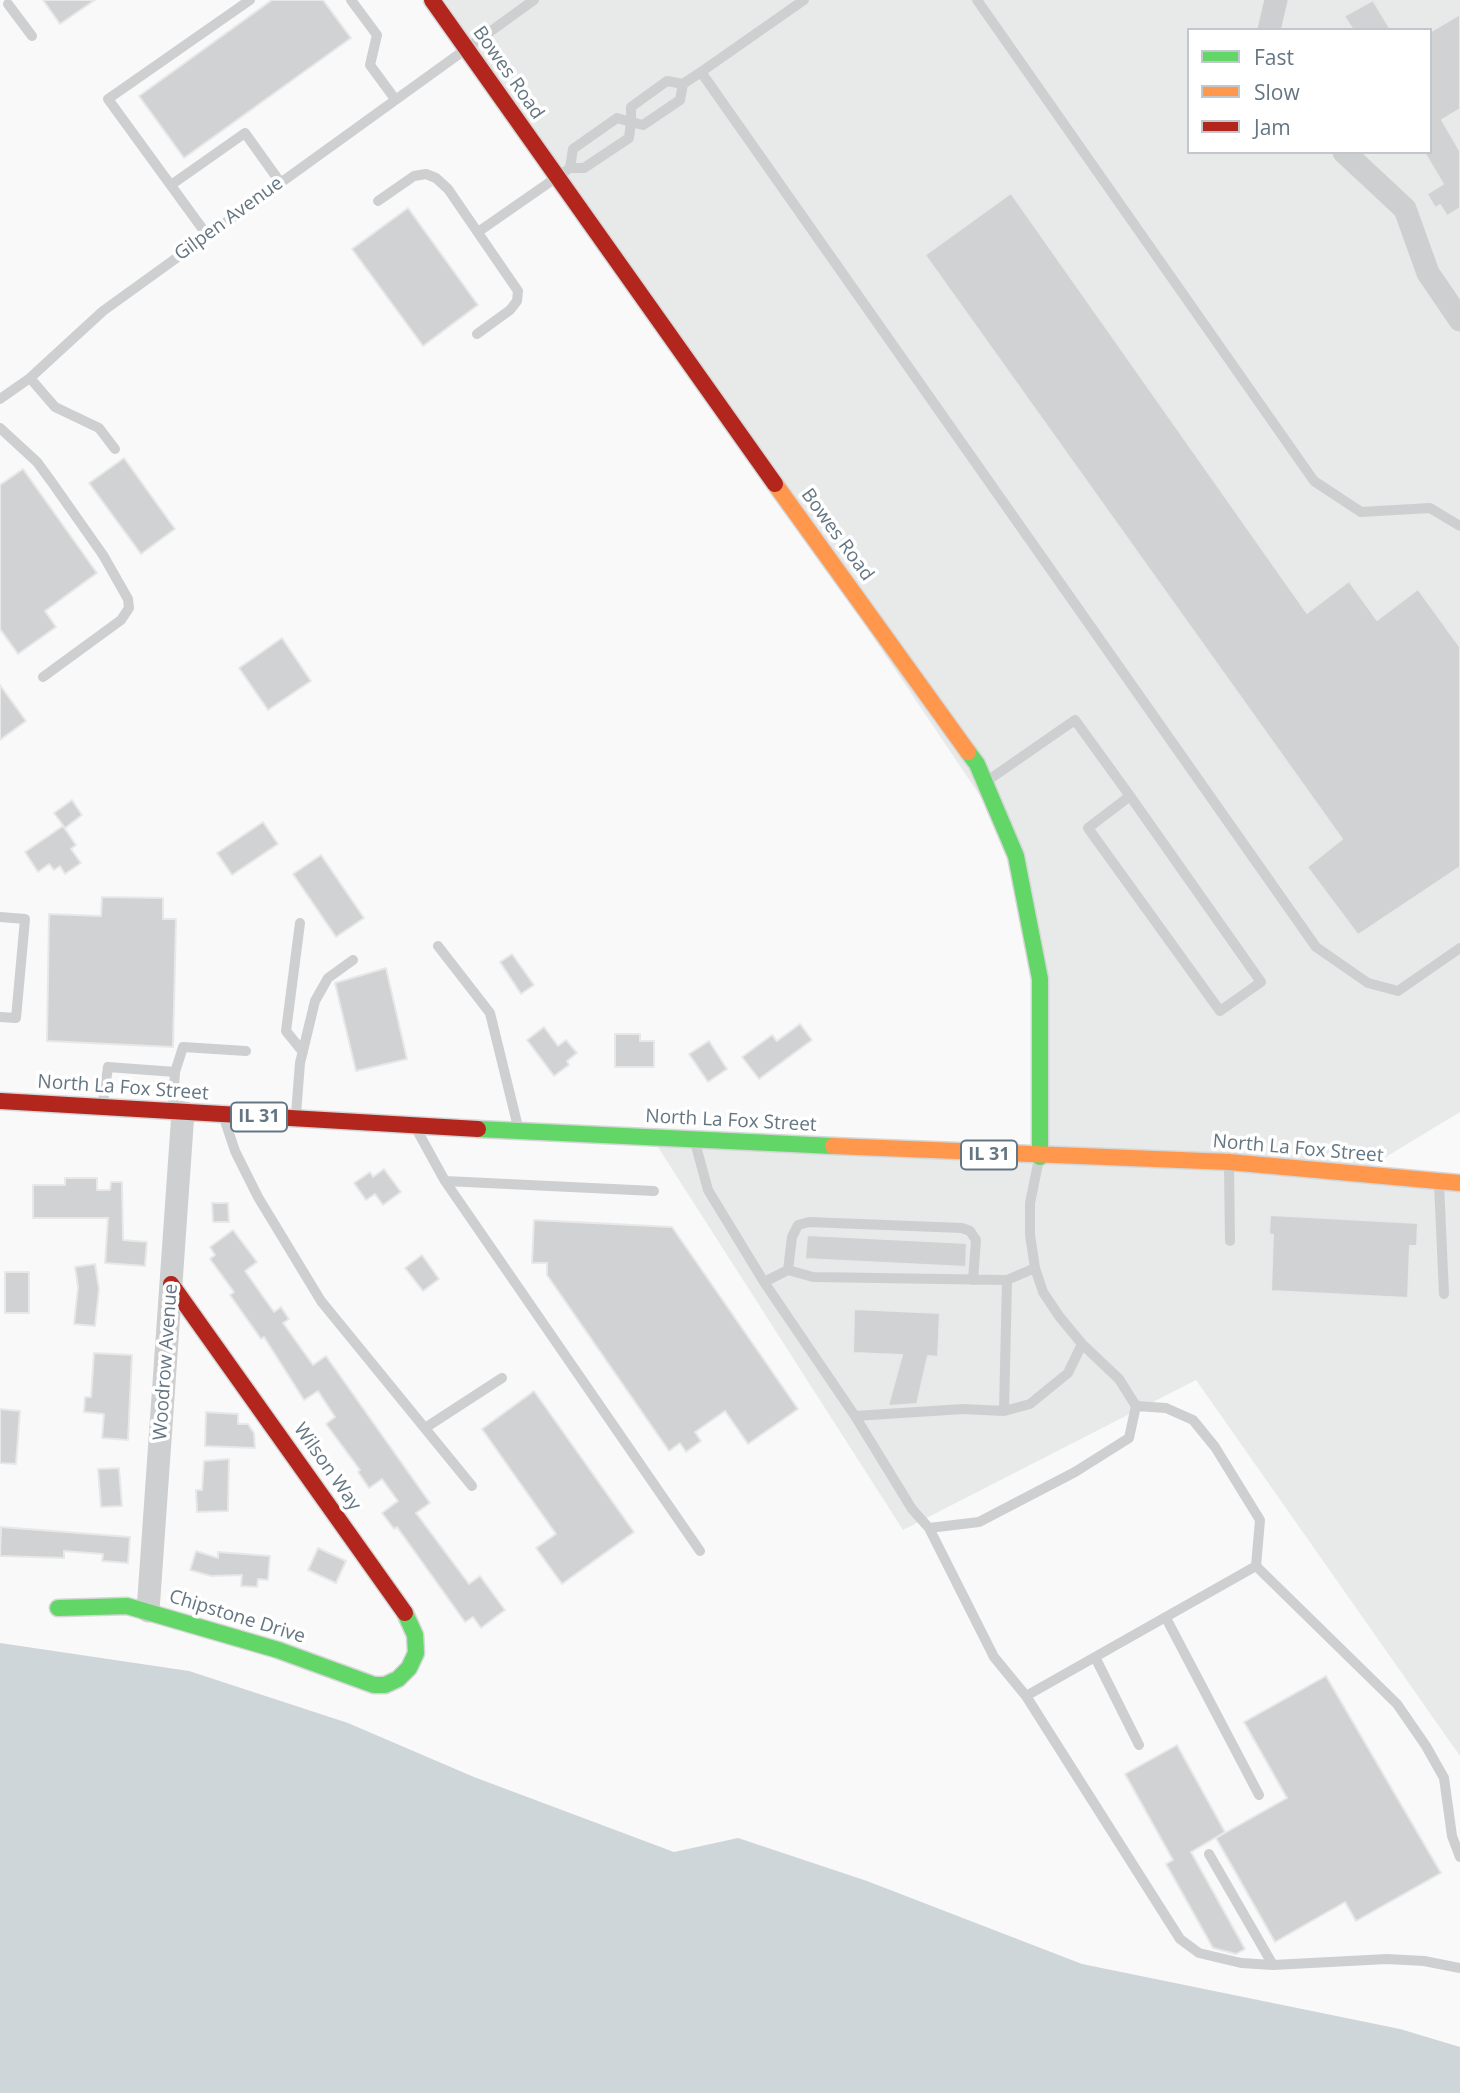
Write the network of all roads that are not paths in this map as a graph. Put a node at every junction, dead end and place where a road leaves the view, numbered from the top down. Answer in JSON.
{"nodes":[{"id":1,"x":250,"y":0,"type":"edge"},
{"id":2,"x":351,"y":0,"type":"edge"},
{"id":3,"x":432,"y":0,"type":"edge"},
{"id":4,"x":534,"y":0,"type":"edge"},
{"id":5,"x":804,"y":0,"type":"edge"},
{"id":6,"x":977,"y":0,"type":"edge"},
{"id":7,"x":1276,"y":0,"type":"edge"},
{"id":8,"x":4,"y":5,"type":"edge"},
{"id":9,"x":1269,"y":28,"type":"edge"},
{"id":10,"x":32,"y":36,"type":"dead end"},
{"id":11,"x":466,"y":49,"type":"junction"},
{"id":12,"x":701,"y":72,"type":"junction"},
{"id":13,"x":683,"y":84,"type":"junction"},
{"id":14,"x":396,"y":99,"type":"junction"},
{"id":15,"x":631,"y":122,"type":"junction"},
{"id":16,"x":1346,"y":154,"type":"edge"},
{"id":17,"x":570,"y":167,"type":"junction"},
{"id":18,"x":556,"y":177,"type":"junction"},
{"id":19,"x":280,"y":182,"type":"junction"},
{"id":20,"x":171,"y":186,"type":"junction"},
{"id":21,"x":378,"y":201,"type":"dead end"},
{"id":22,"x":478,"y":232,"type":"junction"},
{"id":23,"x":207,"y":235,"type":"junction"},
{"id":24,"x":1460,"y":320,"type":"edge"},
{"id":25,"x":477,"y":334,"type":"dead end"},
{"id":26,"x":30,"y":377,"type":"junction"},
{"id":27,"x":0,"y":399,"type":"edge"},
{"id":28,"x":0,"y":428,"type":"edge"},
{"id":29,"x":115,"y":449,"type":"dead end"},
{"id":30,"x":1460,"y":526,"type":"edge"},
{"id":31,"x":43,"y":677,"type":"dead end"},
{"id":32,"x":985,"y":782,"type":"junction"},
{"id":33,"x":1130,"y":796,"type":"junction"},
{"id":34,"x":0,"y":918,"type":"edge"},
{"id":35,"x":300,"y":923,"type":"dead end"},
{"id":36,"x":438,"y":946,"type":"dead end"},
{"id":37,"x":1460,"y":948,"type":"edge"},
{"id":38,"x":353,"y":961,"type":"dead end"},
{"id":39,"x":0,"y":1017,"type":"edge"},
{"id":40,"x":246,"y":1051,"type":"dead end"},
{"id":41,"x":303,"y":1052,"type":"junction"},
{"id":42,"x":175,"y":1072,"type":"junction"},
{"id":43,"x":0,"y":1101,"type":"edge"},
{"id":44,"x":103,"y":1107,"type":"junction"},
{"id":45,"x":178,"y":1112,"type":"junction"},
{"id":46,"x":223,"y":1115,"type":"junction"},
{"id":47,"x":296,"y":1120,"type":"junction"},
{"id":48,"x":414,"y":1126,"type":"junction"},
{"id":49,"x":518,"y":1130,"type":"junction"},
{"id":50,"x":695,"y":1140,"type":"junction"},
{"id":51,"x":1040,"y":1157,"type":"junction"},
{"id":52,"x":1229,"y":1163,"type":"junction"},
{"id":53,"x":445,"y":1181,"type":"junction"},
{"id":54,"x":1439,"y":1181,"type":"junction"},
{"id":55,"x":1460,"y":1182,"type":"edge"},
{"id":56,"x":654,"y":1191,"type":"dead end"},
{"id":57,"x":1230,"y":1241,"type":"dead end"},
{"id":58,"x":1035,"y":1268,"type":"junction"},
{"id":59,"x":788,"y":1270,"type":"junction"},
{"id":60,"x":973,"y":1280,"type":"junction"},
{"id":61,"x":1007,"y":1280,"type":"junction"},
{"id":62,"x":764,"y":1282,"type":"junction"},
{"id":63,"x":172,"y":1284,"type":"junction"},
{"id":64,"x":1444,"y":1294,"type":"dead end"},
{"id":65,"x":1082,"y":1344,"type":"junction"},
{"id":66,"x":502,"y":1378,"type":"dead end"},
{"id":67,"x":1136,"y":1406,"type":"junction"},
{"id":68,"x":1004,"y":1410,"type":"junction"},
{"id":69,"x":855,"y":1416,"type":"junction"},
{"id":70,"x":425,"y":1428,"type":"junction"},
{"id":71,"x":472,"y":1486,"type":"dead end"},
{"id":72,"x":929,"y":1528,"type":"junction"},
{"id":73,"x":700,"y":1551,"type":"dead end"},
{"id":74,"x":1256,"y":1566,"type":"junction"},
{"id":75,"x":58,"y":1608,"type":"dead end"},
{"id":76,"x":148,"y":1611,"type":"junction"},
{"id":77,"x":1166,"y":1618,"type":"junction"},
{"id":78,"x":1096,"y":1657,"type":"junction"},
{"id":79,"x":398,"y":1679,"type":"joint"},
{"id":80,"x":1026,"y":1696,"type":"junction"},
{"id":81,"x":1139,"y":1745,"type":"dead end"},
{"id":82,"x":1259,"y":1796,"type":"dead end"},
{"id":83,"x":1209,"y":1854,"type":"dead end"},
{"id":84,"x":1460,"y":1857,"type":"edge"},
{"id":85,"x":1273,"y":1965,"type":"junction"},
{"id":86,"x":1460,"y":1968,"type":"edge"}],
"edges":[{"from":1,"to":20,"type":"lane"},
{"from":2,"to":14,"type":"lane"},
{"from":3,"to":11,"type":"street","name":"Bowes Road"},
{"from":4,"to":11,"type":"lane","name":"Gilpen Avenue"},
{"from":5,"to":12,"type":"lane"},
{"from":6,"to":30,"type":"lane"},
{"from":7,"to":9,"type":"street"},
{"from":8,"to":10,"type":"lane"},
{"from":11,"to":14,"type":"lane","name":"Gilpen Avenue"},
{"from":11,"to":18,"type":"street","name":"Bowes Road"},
{"from":12,"to":13,"type":"lane"},
{"from":12,"to":37,"type":"lane"},
{"from":13,"to":15,"type":"lane"},
{"from":13,"to":15,"type":"lane"},
{"from":14,"to":19,"type":"lane","name":"Gilpen Avenue"},
{"from":15,"to":17,"type":"lane"},
{"from":15,"to":17,"type":"lane"},
{"from":16,"to":24,"type":"street"},
{"from":17,"to":18,"type":"lane"},
{"from":18,"to":22,"type":"lane"},
{"from":18,"to":32,"type":"street","name":"Bowes Road"},
{"from":19,"to":20,"type":"lane"},
{"from":19,"to":23,"type":"lane","name":"Gilpen Avenue"},
{"from":20,"to":23,"type":"lane"},
{"from":21,"to":22,"type":"lane"},
{"from":22,"to":25,"type":"lane"},
{"from":23,"to":26,"type":"lane","name":"Gilpen Avenue"},
{"from":26,"to":27,"type":"lane","name":"Gilpen Avenue"},
{"from":26,"to":29,"type":"lane"},
{"from":28,"to":31,"type":"lane"},
{"from":32,"to":33,"type":"lane"},
{"from":32,"to":51,"type":"street","name":"Bowes Road"},
{"from":33,"to":33,"type":"lane"},
{"from":34,"to":39,"type":"lane"},
{"from":35,"to":41,"type":"lane"},
{"from":36,"to":49,"type":"lane"},
{"from":38,"to":41,"type":"lane"},
{"from":40,"to":42,"type":"lane"},
{"from":41,"to":47,"type":"lane"},
{"from":42,"to":44,"type":"lane"},
{"from":42,"to":45,"type":"lane"},
{"from":43,"to":44,"type":"street","name":"North La Fox Street","number":"IL 31"},
{"from":44,"to":45,"type":"street","name":"North La Fox Street","number":"IL 31"},
{"from":45,"to":46,"type":"street","name":"North La Fox Street","number":"IL 31"},
{"from":45,"to":63,"type":"street","name":"Woodrow Avenue"},
{"from":46,"to":47,"type":"street","name":"North La Fox Street","number":"IL 31"},
{"from":46,"to":70,"type":"lane"},
{"from":47,"to":48,"type":"street","name":"North La Fox Street","number":"IL 31"},
{"from":48,"to":49,"type":"street","name":"North La Fox Street","number":"IL 31"},
{"from":48,"to":53,"type":"lane"},
{"from":49,"to":50,"type":"street","name":"North La Fox Street","number":"IL 31"},
{"from":50,"to":51,"type":"street","name":"North La Fox Street","number":"IL 31"},
{"from":50,"to":62,"type":"lane"},
{"from":51,"to":52,"type":"street","name":"North La Fox Street","number":"IL 31"},
{"from":51,"to":58,"type":"lane"},
{"from":52,"to":54,"type":"street","name":"North La Fox Street","number":"IL 31"},
{"from":52,"to":57,"type":"lane"},
{"from":53,"to":56,"type":"lane"},
{"from":53,"to":73,"type":"lane"},
{"from":54,"to":55,"type":"street","name":"North La Fox Street","number":"IL 31"},
{"from":54,"to":64,"type":"lane"},
{"from":58,"to":61,"type":"lane"},
{"from":58,"to":65,"type":"lane"},
{"from":59,"to":60,"type":"lane"},
{"from":59,"to":60,"type":"lane"},
{"from":59,"to":62,"type":"lane"},
{"from":60,"to":61,"type":"lane"},
{"from":61,"to":68,"type":"lane"},
{"from":62,"to":69,"type":"lane"},
{"from":63,"to":76,"type":"street","name":"Woodrow Avenue"},
{"from":63,"to":79,"type":"street","name":"Wilson Way"},
{"from":65,"to":67,"type":"lane"},
{"from":65,"to":68,"type":"lane"},
{"from":66,"to":70,"type":"lane"},
{"from":67,"to":72,"type":"lane"},
{"from":67,"to":74,"type":"lane"},
{"from":68,"to":69,"type":"lane"},
{"from":69,"to":72,"type":"lane"},
{"from":70,"to":71,"type":"lane"},
{"from":72,"to":80,"type":"lane"},
{"from":74,"to":77,"type":"lane"},
{"from":74,"to":84,"type":"lane"},
{"from":75,"to":76,"type":"street","name":"Chipstone Drive"},
{"from":76,"to":79,"type":"street","name":"Chipstone Drive"},
{"from":77,"to":78,"type":"lane"},
{"from":77,"to":82,"type":"lane"},
{"from":78,"to":80,"type":"lane"},
{"from":78,"to":81,"type":"lane"},
{"from":80,"to":85,"type":"lane"},
{"from":83,"to":85,"type":"lane"},
{"from":85,"to":86,"type":"lane"}]}
